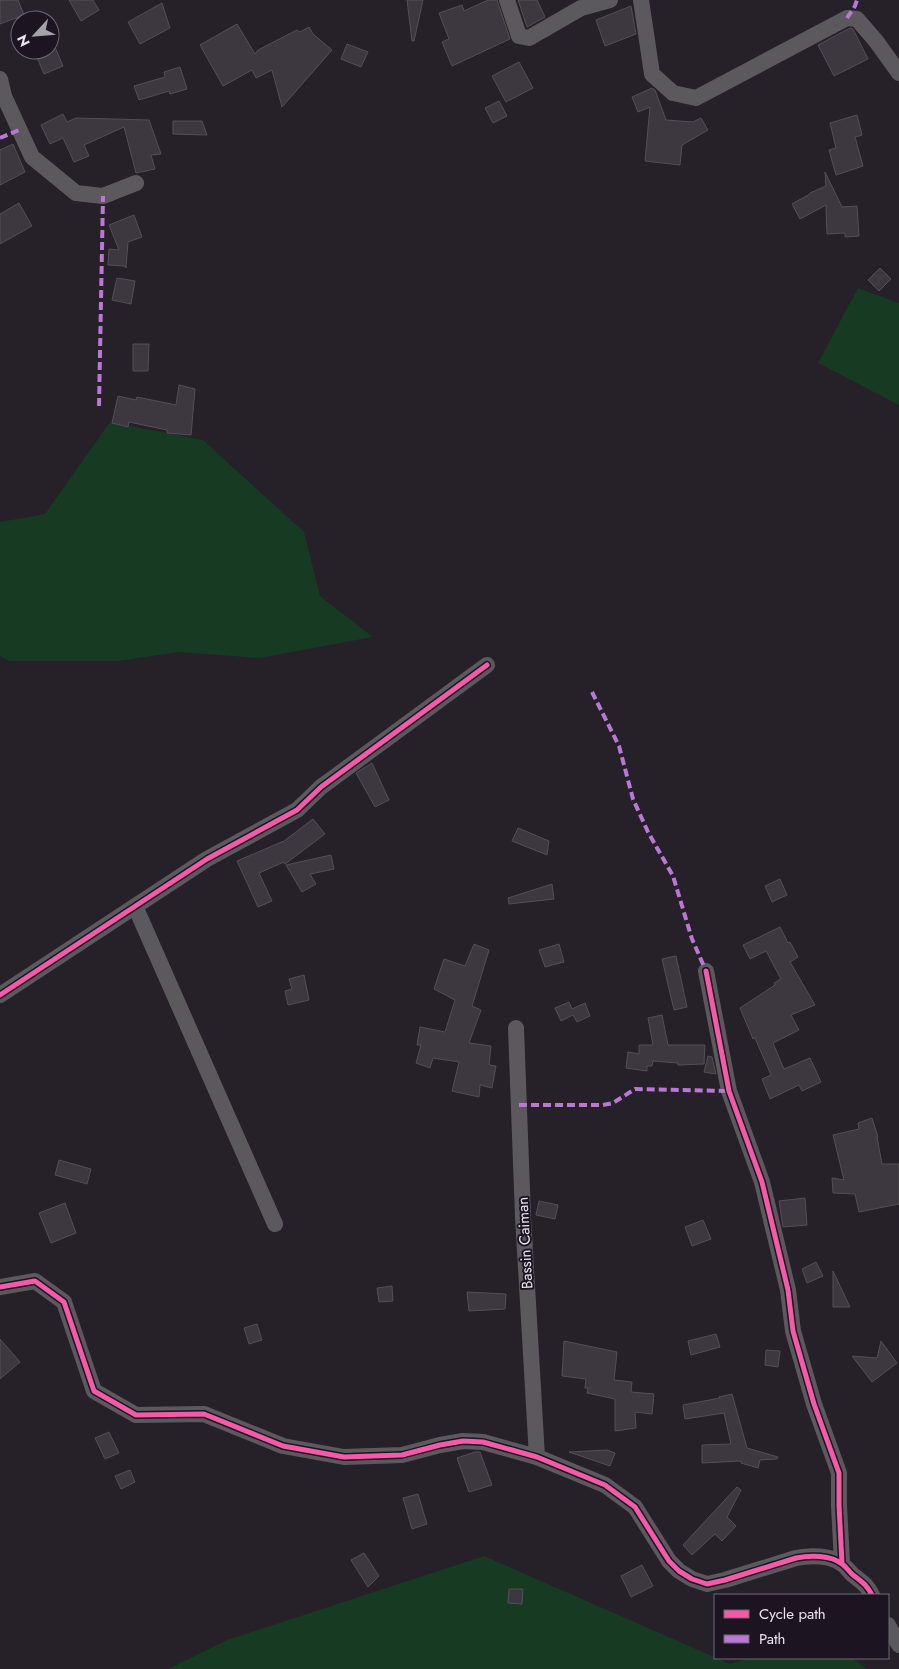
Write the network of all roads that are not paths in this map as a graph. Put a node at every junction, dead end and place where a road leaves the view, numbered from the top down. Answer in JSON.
{"nodes":[{"id":1,"x":507,"y":0,"type":"edge"},
{"id":2,"x":610,"y":0,"type":"edge"},
{"id":3,"x":641,"y":0,"type":"edge"},
{"id":4,"x":899,"y":73,"type":"edge"},
{"id":5,"x":0,"y":79,"type":"edge"},
{"id":6,"x":136,"y":183,"type":"dead end"},
{"id":7,"x":487,"y":665,"type":"dead end"},
{"id":8,"x":135,"y":906,"type":"junction"},
{"id":9,"x":706,"y":970,"type":"dead end"},
{"id":10,"x":0,"y":994,"type":"edge"},
{"id":11,"x":516,"y":1028,"type":"dead end"},
{"id":12,"x":275,"y":1224,"type":"dead end"},
{"id":13,"x":0,"y":1287,"type":"edge"},
{"id":14,"x":537,"y":1457,"type":"junction"},
{"id":15,"x":842,"y":1563,"type":"junction"},
{"id":16,"x":871,"y":1594,"type":"edge"},
{"id":17,"x":889,"y":1627,"type":"edge"},
{"id":18,"x":899,"y":1645,"type":"edge"}],
"edges":[{"from":1,"to":2,"type":"street"},
{"from":3,"to":4,"type":"street"},
{"from":5,"to":6,"type":"street"},
{"from":7,"to":8,"type":"street"},
{"from":8,"to":10,"type":"street"},
{"from":8,"to":12,"type":"street"},
{"from":9,"to":15,"type":"street"},
{"from":11,"to":14,"type":"street","name":"Bassin Caiman"},
{"from":13,"to":14,"type":"street"},
{"from":14,"to":15,"type":"street"},
{"from":15,"to":16,"type":"street"},
{"from":17,"to":18,"type":"street"}]}
